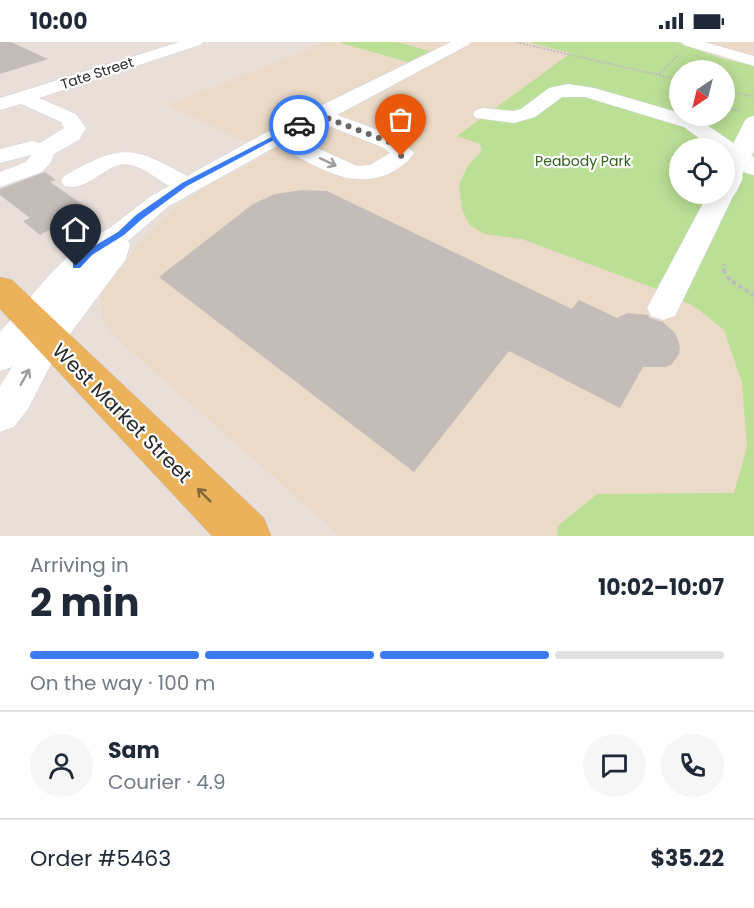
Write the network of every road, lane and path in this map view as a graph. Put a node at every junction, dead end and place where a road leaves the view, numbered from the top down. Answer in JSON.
{"nodes":[{"id":1,"x":195,"y":42,"type":"edge"},
{"id":2,"x":463,"y":42,"type":"edge"},
{"id":3,"x":516,"y":42,"type":"edge"},
{"id":4,"x":685,"y":48,"type":"edge"},
{"id":5,"x":754,"y":61,"type":"edge"},
{"id":6,"x":658,"y":75,"type":"junction"},
{"id":7,"x":669,"y":78,"type":"edge"},
{"id":8,"x":735,"y":93,"type":"edge"},
{"id":9,"x":22,"y":97,"type":"junction"},
{"id":10,"x":754,"y":97,"type":"edge"},
{"id":11,"x":0,"y":104,"type":"edge"},
{"id":12,"x":483,"y":114,"type":"dead end"},
{"id":13,"x":319,"y":115,"type":"junction"},
{"id":14,"x":69,"y":118,"type":"junction"},
{"id":15,"x":754,"y":127,"type":"edge"},
{"id":16,"x":275,"y":137,"type":"junction"},
{"id":17,"x":0,"y":144,"type":"edge"},
{"id":18,"x":43,"y":151,"type":"junction"},
{"id":19,"x":0,"y":156,"type":"edge"},
{"id":20,"x":746,"y":163,"type":"edge"},
{"id":21,"x":735,"y":174,"type":"edge"},
{"id":22,"x":0,"y":180,"type":"edge"},
{"id":23,"x":74,"y":181,"type":"dead end"},
{"id":24,"x":184,"y":185,"type":"junction"},
{"id":25,"x":716,"y":204,"type":"edge"},
{"id":26,"x":724,"y":264,"type":"dead end"},
{"id":27,"x":0,"y":288,"type":"edge"},
{"id":28,"x":754,"y":296,"type":"edge"},
{"id":29,"x":663,"y":308,"type":"dead end"},
{"id":30,"x":38,"y":328,"type":"junction"},
{"id":31,"x":0,"y":357,"type":"edge"},
{"id":32,"x":0,"y":415,"type":"edge"},
{"id":33,"x":246,"y":536,"type":"edge"}],
"edges":[{"from":1,"to":9,"type":"street","name":"Tate Street"},
{"from":2,"to":13,"type":"street"},
{"from":3,"to":6,"type":"path"},
{"from":4,"to":5,"type":"street"},
{"from":4,"to":6,"type":"path"},
{"from":6,"to":7,"type":"path"},
{"from":8,"to":10,"type":"path"},
{"from":9,"to":11,"type":"street","name":"Tate Street"},
{"from":9,"to":14,"type":"street"},
{"from":12,"to":20,"type":"street"},
{"from":13,"to":16,"type":"street"},
{"from":16,"to":13,"type":"street","one_way":true},
{"from":14,"to":17,"type":"street"},
{"from":14,"to":18,"type":"street"},
{"from":15,"to":20,"type":"street","bridge":true},
{"from":16,"to":24,"type":"street"},
{"from":18,"to":19,"type":"street"},
{"from":18,"to":22,"type":"street"},
{"from":20,"to":21,"type":"street","bridge":true},
{"from":23,"to":24,"type":"street"},
{"from":24,"to":30,"type":"street"},
{"from":25,"to":29,"type":"street"},
{"from":26,"to":28,"type":"path"},
{"from":27,"to":30,"type":"main road","name":"West Market Street"},
{"from":30,"to":31,"type":"street"},
{"from":32,"to":30,"type":"street","one_way":true},
{"from":33,"to":30,"type":"main road","name":"West Market Street","one_way":true}]}
